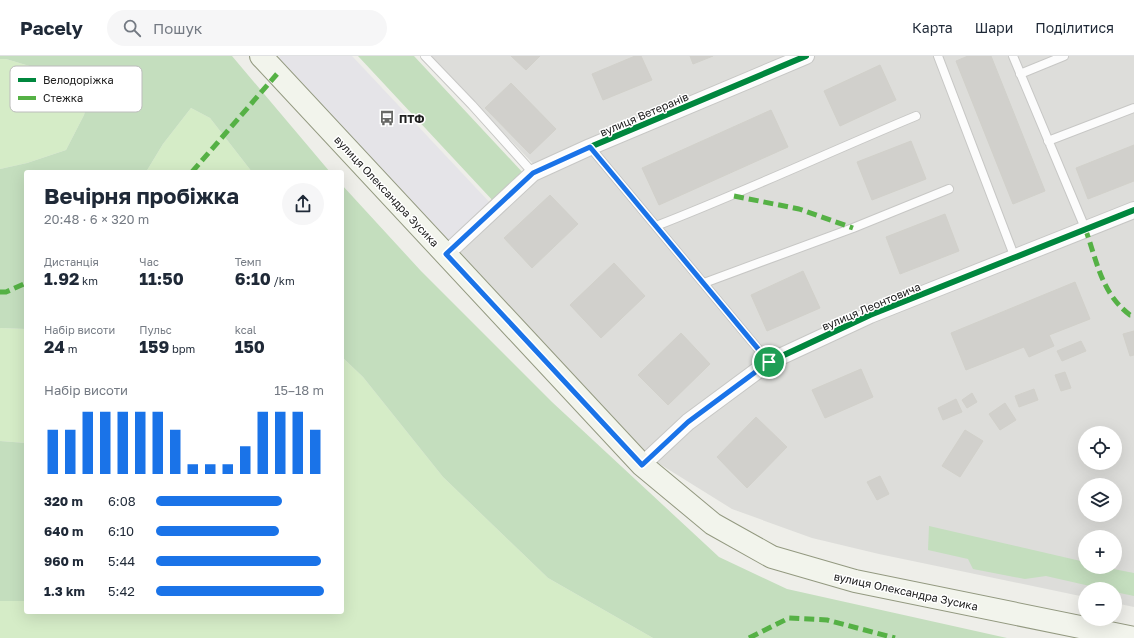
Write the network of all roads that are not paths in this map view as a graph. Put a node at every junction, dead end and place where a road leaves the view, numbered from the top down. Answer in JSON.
{"nodes":[{"id":1,"x":425,"y":56,"type":"edge"},
{"id":2,"x":938,"y":56,"type":"edge"},
{"id":3,"x":1013,"y":56,"type":"edge"},
{"id":4,"x":1064,"y":56,"type":"edge"},
{"id":5,"x":264,"y":57,"type":"edge"},
{"id":6,"x":802,"y":57,"type":"edge"},
{"id":7,"x":1020,"y":74,"type":"junction"},
{"id":8,"x":1134,"y":108,"type":"edge"},
{"id":9,"x":916,"y":116,"type":"dead end"},
{"id":10,"x":1048,"y":141,"type":"junction"},
{"id":11,"x":590,"y":147,"type":"junction"},
{"id":12,"x":533,"y":173,"type":"junction"},
{"id":13,"x":949,"y":189,"type":"dead end"},
{"id":14,"x":1134,"y":210,"type":"edge"},
{"id":15,"x":656,"y":226,"type":"junction"},
{"id":16,"x":1085,"y":228,"type":"junction"},
{"id":17,"x":446,"y":254,"type":"junction"},
{"id":18,"x":1015,"y":258,"type":"junction"},
{"id":19,"x":704,"y":283,"type":"junction"},
{"id":20,"x":769,"y":362,"type":"junction"},
{"id":21,"x":642,"y":465,"type":"junction"},
{"id":22,"x":1134,"y":638,"type":"edge"}],
"edges":[{"from":1,"to":12,"type":"lane"},
{"from":2,"to":18,"type":"lane"},
{"from":3,"to":7,"type":"lane"},
{"from":4,"to":7,"type":"lane"},
{"from":5,"to":17,"type":"main road","name":"вулиця Олександра Зусика"},
{"from":6,"to":11,"type":"street","name":"вулиця Ветеранів"},
{"from":7,"to":10,"type":"lane"},
{"from":8,"to":10,"type":"lane"},
{"from":9,"to":15,"type":"lane"},
{"from":10,"to":16,"type":"lane"},
{"from":11,"to":12,"type":"street","name":"вулиця Ветеранів"},
{"from":11,"to":15,"type":"lane"},
{"from":12,"to":17,"type":"street","name":"вулиця Ветеранів"},
{"from":13,"to":19,"type":"lane"},
{"from":14,"to":16,"type":"street","name":"вулиця Леонтовича"},
{"from":15,"to":19,"type":"lane"},
{"from":16,"to":18,"type":"street","name":"вулиця Леонтовича"},
{"from":17,"to":21,"type":"main road","name":"вулиця Олександра Зусика"},
{"from":18,"to":20,"type":"street","name":"вулиця Леонтовича"},
{"from":19,"to":20,"type":"lane"},
{"from":20,"to":21,"type":"street","name":"вулиця Леонтовича"},
{"from":21,"to":22,"type":"main road","name":"вулиця Олександра Зусика"}]}
